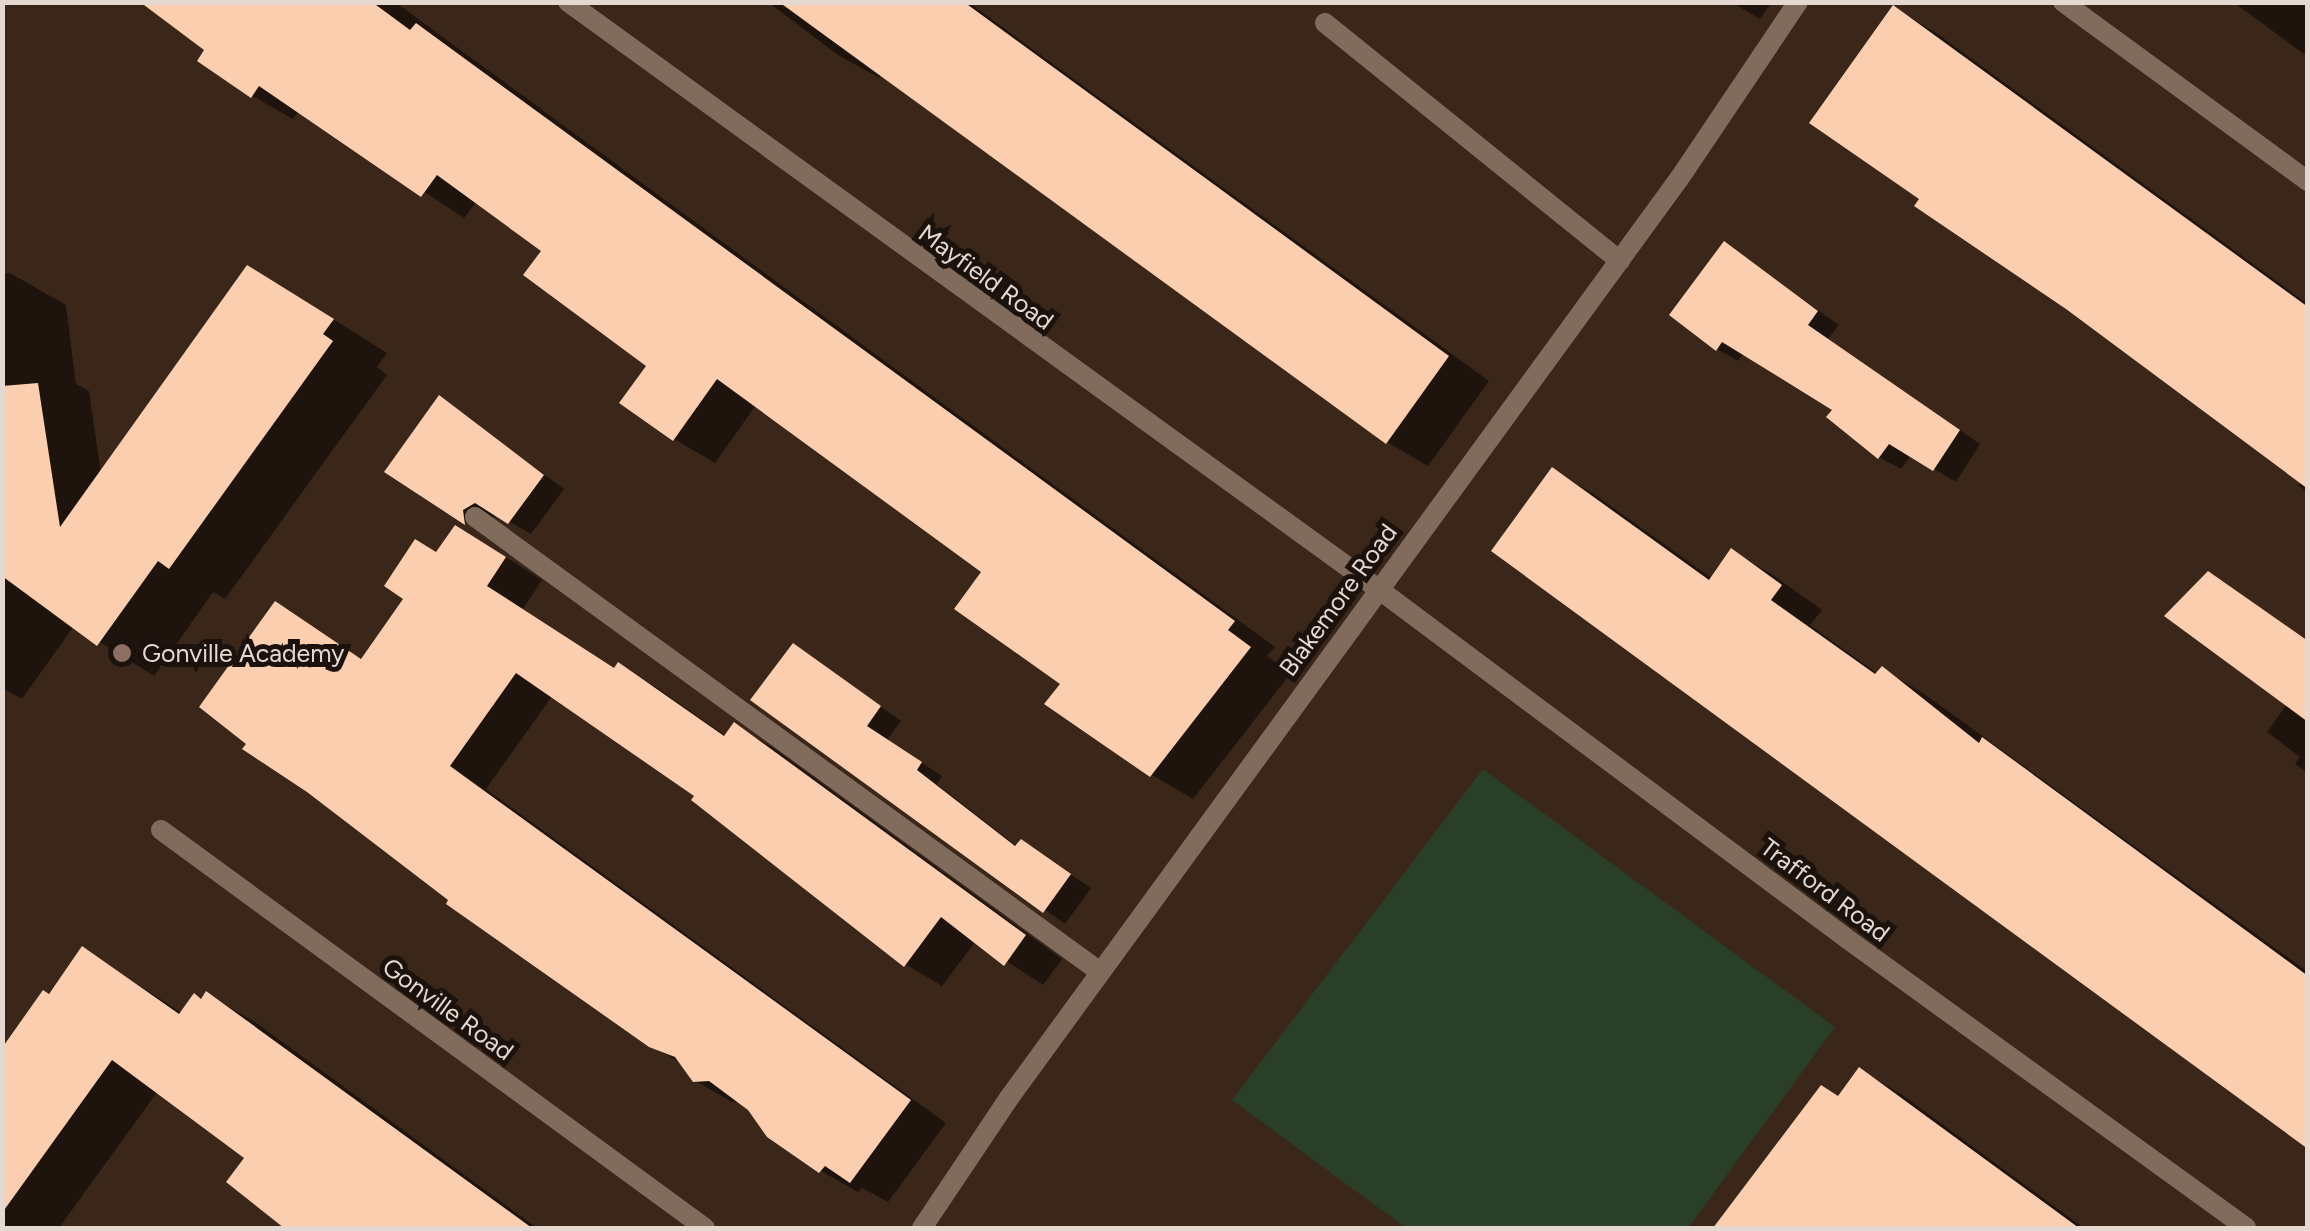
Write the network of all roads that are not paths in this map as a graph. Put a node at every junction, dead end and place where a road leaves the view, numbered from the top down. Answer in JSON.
{"nodes":[{"id":1,"x":568,"y":2,"type":"edge"},
{"id":2,"x":1798,"y":2,"type":"edge"},
{"id":3,"x":2064,"y":2,"type":"edge"},
{"id":4,"x":1325,"y":24,"type":"dead end"},
{"id":5,"x":2308,"y":180,"type":"edge"},
{"id":6,"x":1620,"y":261,"type":"junction"},
{"id":7,"x":475,"y":517,"type":"dead end"},
{"id":8,"x":1377,"y":588,"type":"junction"},
{"id":9,"x":162,"y":830,"type":"dead end"},
{"id":10,"x":1100,"y":972,"type":"junction"},
{"id":11,"x":705,"y":1228,"type":"edge"},
{"id":12,"x":922,"y":1228,"type":"edge"},
{"id":13,"x":2246,"y":1228,"type":"edge"}],
"edges":[{"from":1,"to":8,"type":"street","name":"Mayfield Road"},
{"from":2,"to":6,"type":"street","name":"Blakemore Road"},
{"from":3,"to":5,"type":"street"},
{"from":4,"to":6,"type":"street"},
{"from":6,"to":8,"type":"street","name":"Blakemore Road"},
{"from":7,"to":10,"type":"street"},
{"from":8,"to":10,"type":"street","name":"Blakemore Road"},
{"from":8,"to":13,"type":"street","name":"Trafford Road"},
{"from":9,"to":11,"type":"street","name":"Gonville Road"},
{"from":10,"to":12,"type":"street","name":"Blakemore Road"}]}
